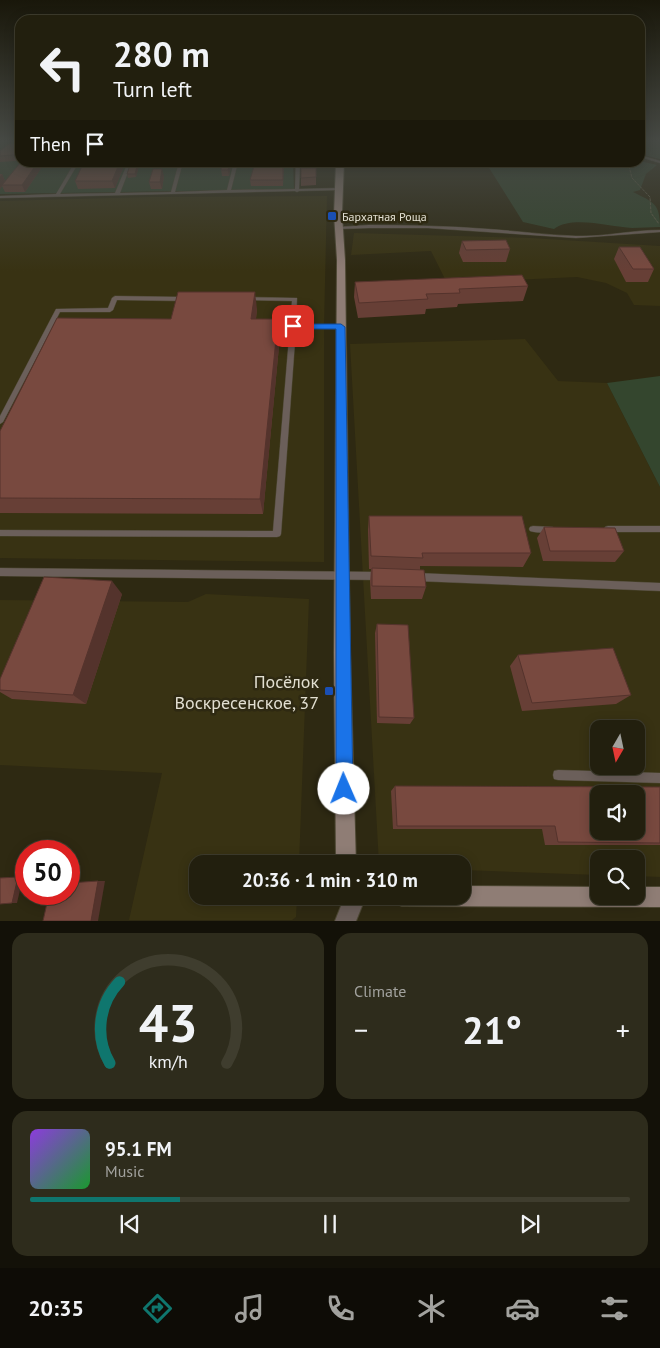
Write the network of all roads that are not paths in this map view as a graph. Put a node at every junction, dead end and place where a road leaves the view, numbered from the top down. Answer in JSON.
{"nodes":[{"id":1,"x":63,"y":185,"type":"edge"},
{"id":2,"x":121,"y":185,"type":"edge"},
{"id":3,"x":175,"y":185,"type":"edge"},
{"id":4,"x":231,"y":185,"type":"edge"},
{"id":5,"x":297,"y":185,"type":"edge"},
{"id":6,"x":339,"y":185,"type":"edge"},
{"id":7,"x":339,"y":190,"type":"junction"},
{"id":8,"x":297,"y":191,"type":"junction"},
{"id":9,"x":229,"y":192,"type":"junction"},
{"id":10,"x":173,"y":193,"type":"junction"},
{"id":11,"x":117,"y":194,"type":"junction"},
{"id":12,"x":0,"y":196,"type":"edge"},
{"id":13,"x":57,"y":196,"type":"junction"},
{"id":14,"x":339,"y":228,"type":"junction"},
{"id":15,"x":660,"y":231,"type":"edge"},
{"id":16,"x":195,"y":299,"type":"edge"},
{"id":17,"x":235,"y":299,"type":"edge"},
{"id":18,"x":293,"y":326,"type":"junction"},
{"id":19,"x":341,"y":327,"type":"junction"},
{"id":20,"x":0,"y":422,"type":"edge"},
{"id":21,"x":533,"y":529,"type":"dead end"},
{"id":22,"x":562,"y":529,"type":"edge"},
{"id":23,"x":601,"y":529,"type":"edge"},
{"id":24,"x":660,"y":529,"type":"edge"},
{"id":25,"x":0,"y":533,"type":"edge"},
{"id":26,"x":0,"y":572,"type":"edge"},
{"id":27,"x":344,"y":574,"type":"junction"},
{"id":28,"x":393,"y":576,"type":"edge"},
{"id":29,"x":403,"y":577,"type":"edge"},
{"id":30,"x":660,"y":587,"type":"edge"},
{"id":31,"x":558,"y":775,"type":"dead end"},
{"id":32,"x":660,"y":778,"type":"edge"},
{"id":33,"x":346,"y":855,"type":"edge"},
{"id":34,"x":471,"y":896,"type":"edge"},
{"id":35,"x":660,"y":897,"type":"edge"},
{"id":36,"x":352,"y":905,"type":"edge"},
{"id":37,"x":345,"y":920,"type":"edge"}],
"edges":[{"from":1,"to":13,"type":"lane"},
{"from":2,"to":11,"type":"lane"},
{"from":3,"to":10,"type":"lane"},
{"from":4,"to":9,"type":"lane"},
{"from":5,"to":8,"type":"lane"},
{"from":6,"to":7,"type":"main road"},
{"from":7,"to":8,"type":"lane"},
{"from":7,"to":14,"type":"main road"},
{"from":8,"to":9,"type":"lane"},
{"from":9,"to":10,"type":"lane"},
{"from":10,"to":11,"type":"lane"},
{"from":11,"to":13,"type":"lane"},
{"from":12,"to":13,"type":"lane"},
{"from":14,"to":15,"type":"lane"},
{"from":14,"to":19,"type":"main road"},
{"from":16,"to":20,"type":"lane"},
{"from":17,"to":18,"type":"lane"},
{"from":18,"to":19,"type":"lane"},
{"from":18,"to":25,"type":"lane"},
{"from":19,"to":27,"type":"main road"},
{"from":21,"to":22,"type":"lane"},
{"from":23,"to":24,"type":"lane"},
{"from":26,"to":27,"type":"lane"},
{"from":27,"to":28,"type":"lane"},
{"from":27,"to":33,"type":"main road"},
{"from":29,"to":30,"type":"lane"},
{"from":31,"to":32,"type":"lane"},
{"from":34,"to":35,"type":"main road"},
{"from":36,"to":37,"type":"street"}]}
